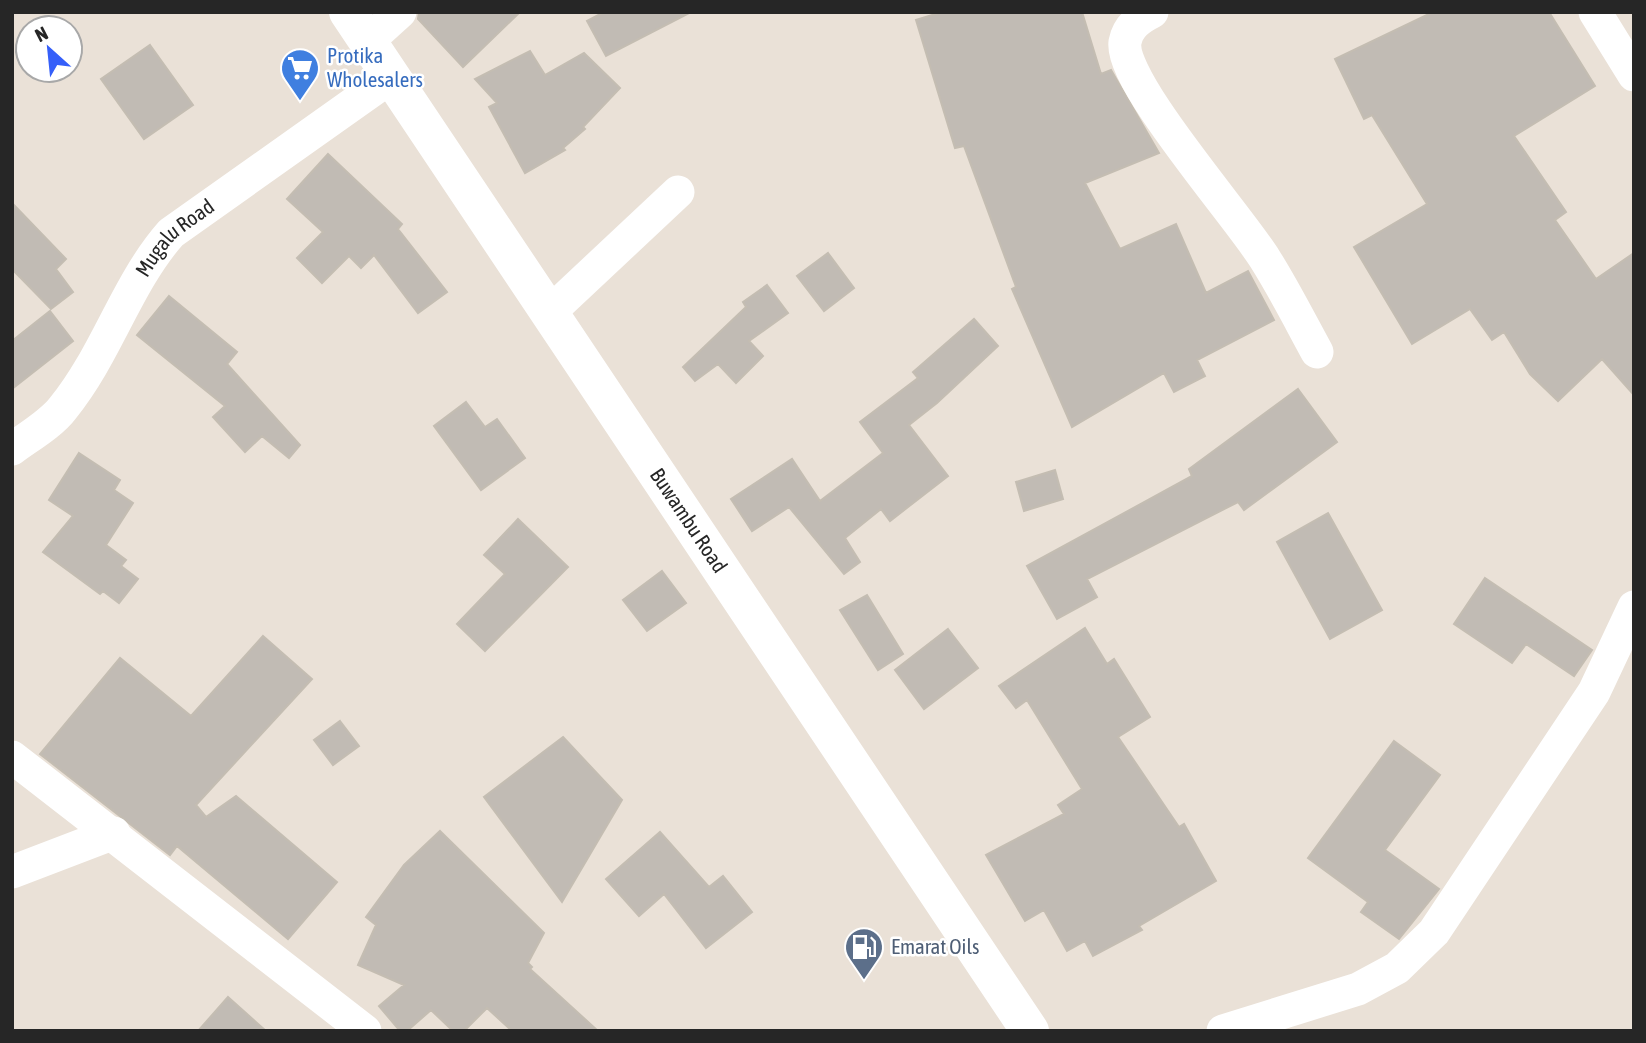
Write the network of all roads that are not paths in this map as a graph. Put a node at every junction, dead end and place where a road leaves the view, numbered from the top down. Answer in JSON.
{"nodes":[{"id":1,"x":400,"y":12,"type":"edge"},
{"id":2,"x":1152,"y":12,"type":"edge"},
{"id":3,"x":1595,"y":12,"type":"edge"},
{"id":4,"x":358,"y":27,"type":"edge"},
{"id":5,"x":1634,"y":75,"type":"edge"},
{"id":6,"x":391,"y":77,"type":"junction"},
{"id":7,"x":678,"y":192,"type":"dead end"},
{"id":8,"x":549,"y":313,"type":"junction"},
{"id":9,"x":1317,"y":352,"type":"dead end"},
{"id":10,"x":12,"y":449,"type":"edge"},
{"id":11,"x":1634,"y":607,"type":"edge"},
{"id":12,"x":12,"y":757,"type":"edge"},
{"id":13,"x":114,"y":834,"type":"junction"},
{"id":14,"x":12,"y":872,"type":"edge"},
{"id":15,"x":365,"y":1031,"type":"edge"},
{"id":16,"x":1030,"y":1031,"type":"edge"},
{"id":17,"x":1223,"y":1031,"type":"edge"}],
"edges":[{"from":1,"to":4,"type":"street"},
{"from":2,"to":9,"type":"street"},
{"from":3,"to":5,"type":"street"},
{"from":4,"to":6,"type":"street","name":"Buwambu Road"},
{"from":6,"to":8,"type":"street","name":"Buwambu Road"},
{"from":6,"to":10,"type":"street","name":"Mugalu Road"},
{"from":7,"to":8,"type":"street"},
{"from":8,"to":16,"type":"street","name":"Buwambu Road"},
{"from":11,"to":17,"type":"street"},
{"from":12,"to":13,"type":"street"},
{"from":13,"to":14,"type":"street"},
{"from":13,"to":15,"type":"street"}]}
